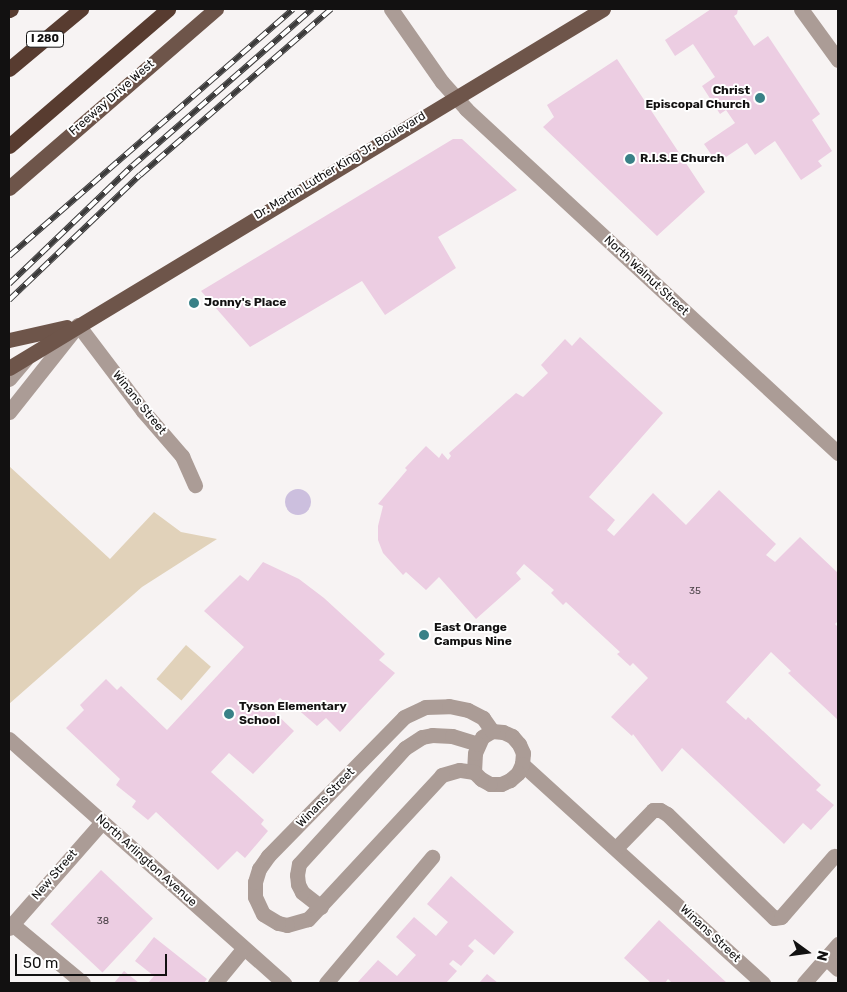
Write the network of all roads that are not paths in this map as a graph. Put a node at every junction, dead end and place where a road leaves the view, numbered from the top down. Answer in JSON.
{"nodes":[{"id":1,"x":81,"y":9,"type":"edge"},
{"id":2,"x":168,"y":9,"type":"edge"},
{"id":3,"x":216,"y":9,"type":"edge"},
{"id":4,"x":391,"y":9,"type":"edge"},
{"id":5,"x":603,"y":9,"type":"edge"},
{"id":6,"x":801,"y":9,"type":"edge"},
{"id":7,"x":838,"y":60,"type":"edge"},
{"id":8,"x":9,"y":69,"type":"edge"},
{"id":9,"x":455,"y":98,"type":"junction"},
{"id":10,"x":9,"y":146,"type":"edge"},
{"id":11,"x":9,"y":188,"type":"edge"},
{"id":12,"x":78,"y":324,"type":"junction"},
{"id":13,"x":9,"y":340,"type":"edge"},
{"id":14,"x":27,"y":358,"type":"junction"},
{"id":15,"x":9,"y":368,"type":"edge"},
{"id":16,"x":9,"y":379,"type":"edge"},
{"id":17,"x":9,"y":412,"type":"edge"},
{"id":18,"x":838,"y":453,"type":"edge"},
{"id":19,"x":195,"y":485,"type":"dead end"},
{"id":20,"x":492,"y":731,"type":"junction"},
{"id":21,"x":9,"y":740,"type":"edge"},
{"id":22,"x":478,"y":744,"type":"junction"},
{"id":23,"x":522,"y":764,"type":"junction"},
{"id":24,"x":474,"y":772,"type":"junction"},
{"id":25,"x":102,"y":822,"type":"junction"},
{"id":26,"x":616,"y":848,"type":"junction"},
{"id":27,"x":834,"y":856,"type":"dead end"},
{"id":28,"x":432,"y":857,"type":"dead end"},
{"id":29,"x":321,"y":906,"type":"junction"},
{"id":30,"x":10,"y":926,"type":"edge"},
{"id":31,"x":838,"y":944,"type":"edge"},
{"id":32,"x":244,"y":948,"type":"junction"},
{"id":33,"x":826,"y":958,"type":"junction"},
{"id":34,"x":838,"y":969,"type":"edge"},
{"id":35,"x":83,"y":983,"type":"edge"},
{"id":36,"x":215,"y":983,"type":"edge"},
{"id":37,"x":284,"y":983,"type":"edge"},
{"id":38,"x":326,"y":983,"type":"edge"},
{"id":39,"x":763,"y":983,"type":"edge"},
{"id":40,"x":804,"y":983,"type":"edge"}],
"edges":[{"from":1,"to":8,"type":"highway","number":"I 280"},
{"from":2,"to":10,"type":"highway"},
{"from":3,"to":11,"type":"main road","name":"Freeway Drive West"},
{"from":4,"to":9,"type":"street","name":"North Walnut Street"},
{"from":5,"to":9,"type":"main road","name":"Dr. Martin Luther King Jr. Boulevard"},
{"from":6,"to":7,"type":"street"},
{"from":9,"to":12,"type":"main road","name":"Dr. Martin Luther King Jr. Boulevard"},
{"from":9,"to":18,"type":"street","name":"North Walnut Street"},
{"from":12,"to":13,"type":"main road","name":"Dr. Martin Luther King Jr. Boulevard"},
{"from":12,"to":14,"type":"main road","name":"Dr. Martin Luther King Jr. Boulevard"},
{"from":12,"to":17,"type":"street"},
{"from":12,"to":19,"type":"street","name":"Winans Street"},
{"from":14,"to":15,"type":"main road","name":"Dr. Martin Luther King Jr. Boulevard"},
{"from":14,"to":16,"type":"street"},
{"from":20,"to":22,"type":"street"},
{"from":20,"to":23,"type":"street","name":"Winans Street"},
{"from":20,"to":29,"type":"street","name":"Winans Street"},
{"from":21,"to":25,"type":"street","name":"North Arlington Avenue"},
{"from":22,"to":24,"type":"street"},
{"from":22,"to":29,"type":"street","name":"Winans Street"},
{"from":23,"to":24,"type":"street"},
{"from":23,"to":26,"type":"street","name":"Winans Street"},
{"from":24,"to":29,"type":"street","name":"Winans Street"},
{"from":25,"to":30,"type":"street","name":"New Street"},
{"from":25,"to":32,"type":"street","name":"North Arlington Avenue"},
{"from":26,"to":27,"type":"street"},
{"from":26,"to":39,"type":"street","name":"Winans Street"},
{"from":28,"to":38,"type":"street"},
{"from":30,"to":35,"type":"street"},
{"from":31,"to":33,"type":"street"},
{"from":32,"to":36,"type":"street"},
{"from":32,"to":37,"type":"street","name":"North Arlington Avenue"},
{"from":33,"to":34,"type":"street"},
{"from":33,"to":40,"type":"street"}]}
